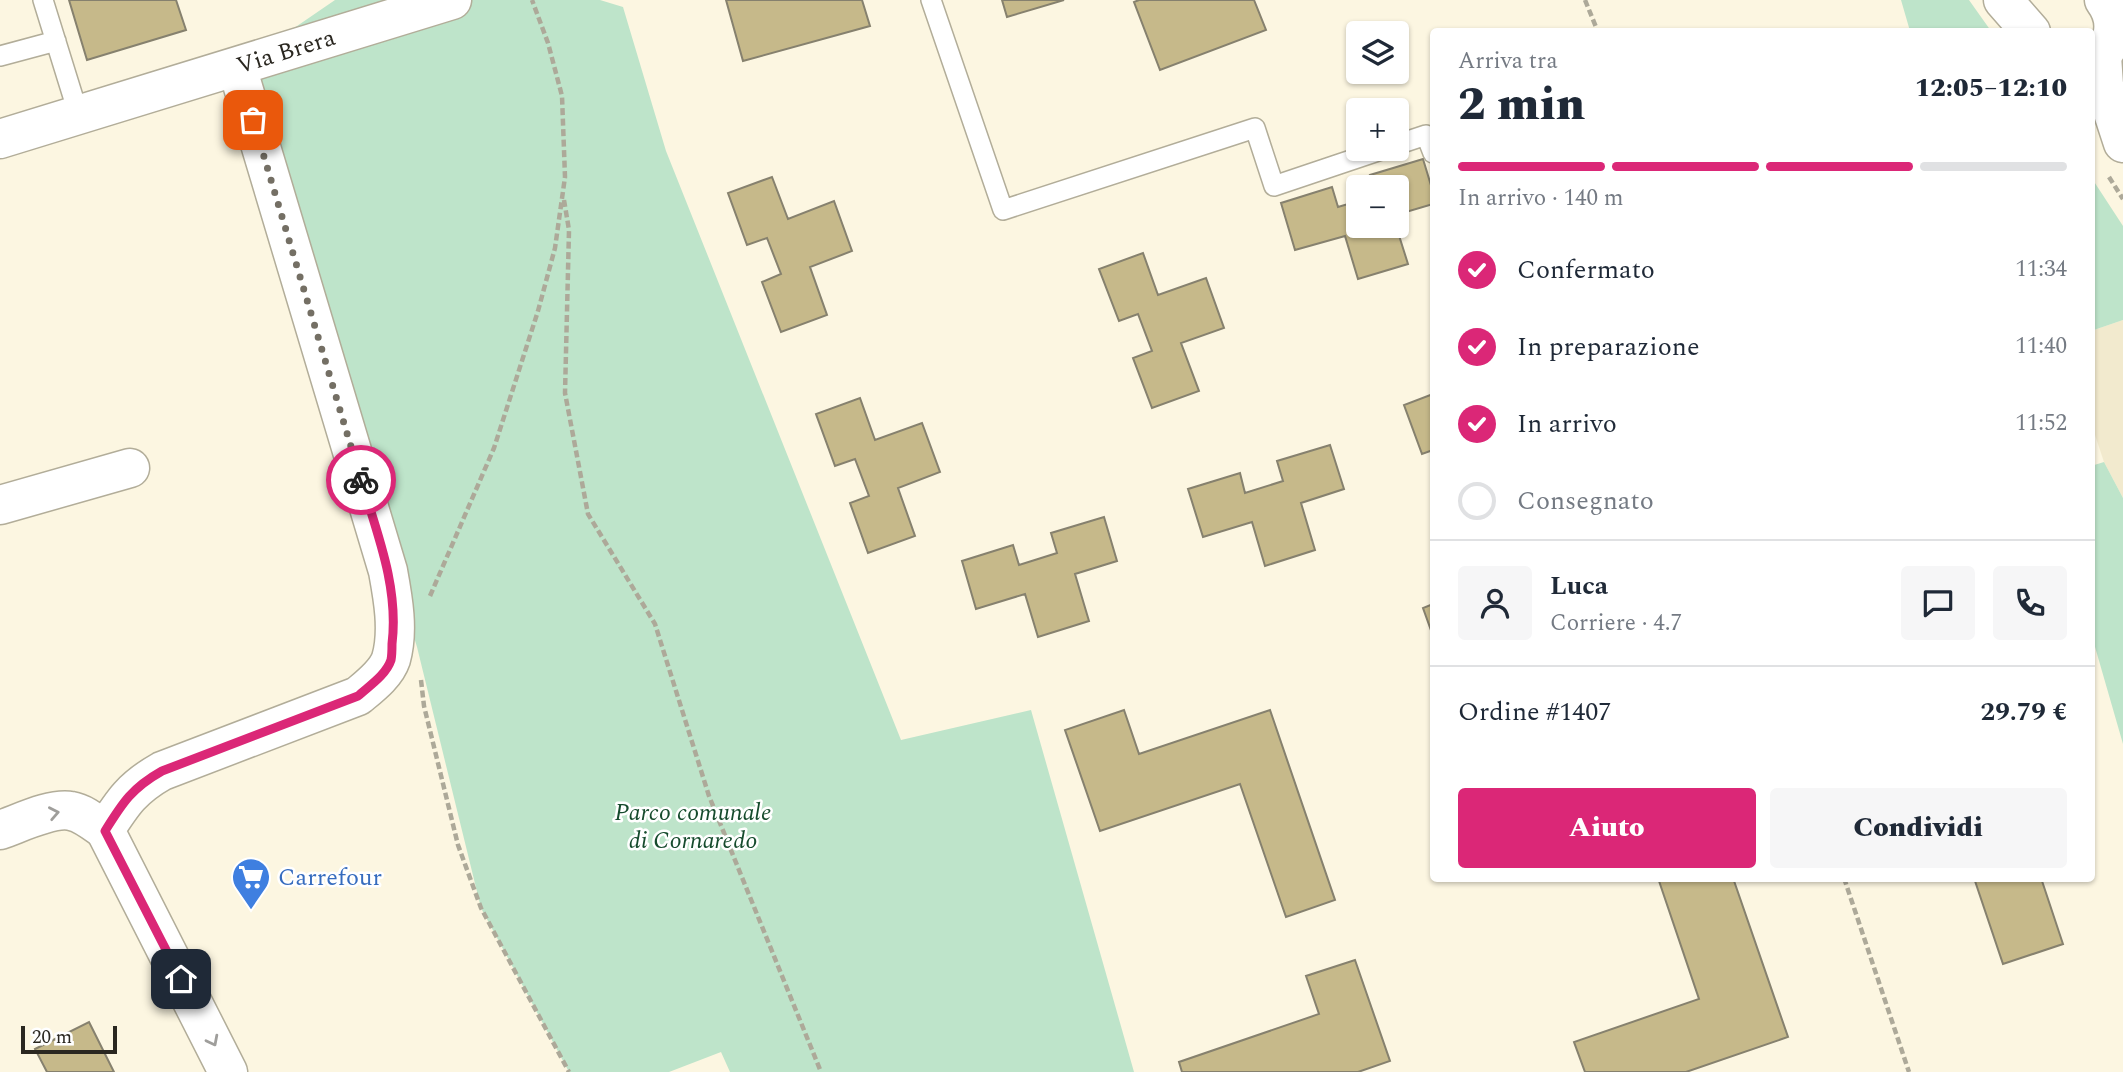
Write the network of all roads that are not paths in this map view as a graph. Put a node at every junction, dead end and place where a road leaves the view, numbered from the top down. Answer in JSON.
{"nodes":[{"id":1,"x":43,"y":0,"type":"edge"},
{"id":2,"x":452,"y":0,"type":"edge"},
{"id":3,"x":931,"y":0,"type":"edge"},
{"id":4,"x":2003,"y":0,"type":"edge"},
{"id":5,"x":2041,"y":0,"type":"edge"},
{"id":6,"x":2028,"y":28,"type":"edge"},
{"id":7,"x":2031,"y":28,"type":"edge"},
{"id":8,"x":2107,"y":31,"type":"edge"},
{"id":9,"x":56,"y":41,"type":"junction"},
{"id":10,"x":0,"y":57,"type":"edge"},
{"id":11,"x":237,"y":67,"type":"junction"},
{"id":12,"x":79,"y":116,"type":"junction"},
{"id":13,"x":2095,"y":121,"type":"edge"},
{"id":14,"x":0,"y":139,"type":"edge"},
{"id":15,"x":1409,"y":141,"type":"edge"},
{"id":16,"x":2123,"y":143,"type":"edge"},
{"id":17,"x":1430,"y":145,"type":"edge"},
{"id":18,"x":2123,"y":158,"type":"edge"},
{"id":19,"x":1348,"y":161,"type":"edge"},
{"id":20,"x":130,"y":468,"type":"dead end"},
{"id":21,"x":0,"y":505,"type":"edge"},
{"id":22,"x":0,"y":830,"type":"edge"},
{"id":23,"x":105,"y":831,"type":"junction"},
{"id":24,"x":228,"y":1072,"type":"edge"}],
"edges":[{"from":1,"to":9,"type":"lane"},
{"from":2,"to":11,"type":"street","name":"Via Brera"},
{"from":3,"to":19,"type":"lane"},
{"from":4,"to":6,"type":"street"},
{"from":5,"to":7,"type":"street"},
{"from":8,"to":16,"type":"street"},
{"from":9,"to":10,"type":"lane"},
{"from":9,"to":12,"type":"lane"},
{"from":11,"to":12,"type":"street","name":"Via Brera"},
{"from":11,"to":23,"type":"street"},
{"from":12,"to":14,"type":"street","name":"Via Brera"},
{"from":13,"to":18,"type":"street"},
{"from":15,"to":17,"type":"lane"},
{"from":20,"to":21,"type":"street"},
{"from":22,"to":23,"type":"street","one_way":true},
{"from":23,"to":24,"type":"street","one_way":true}]}
